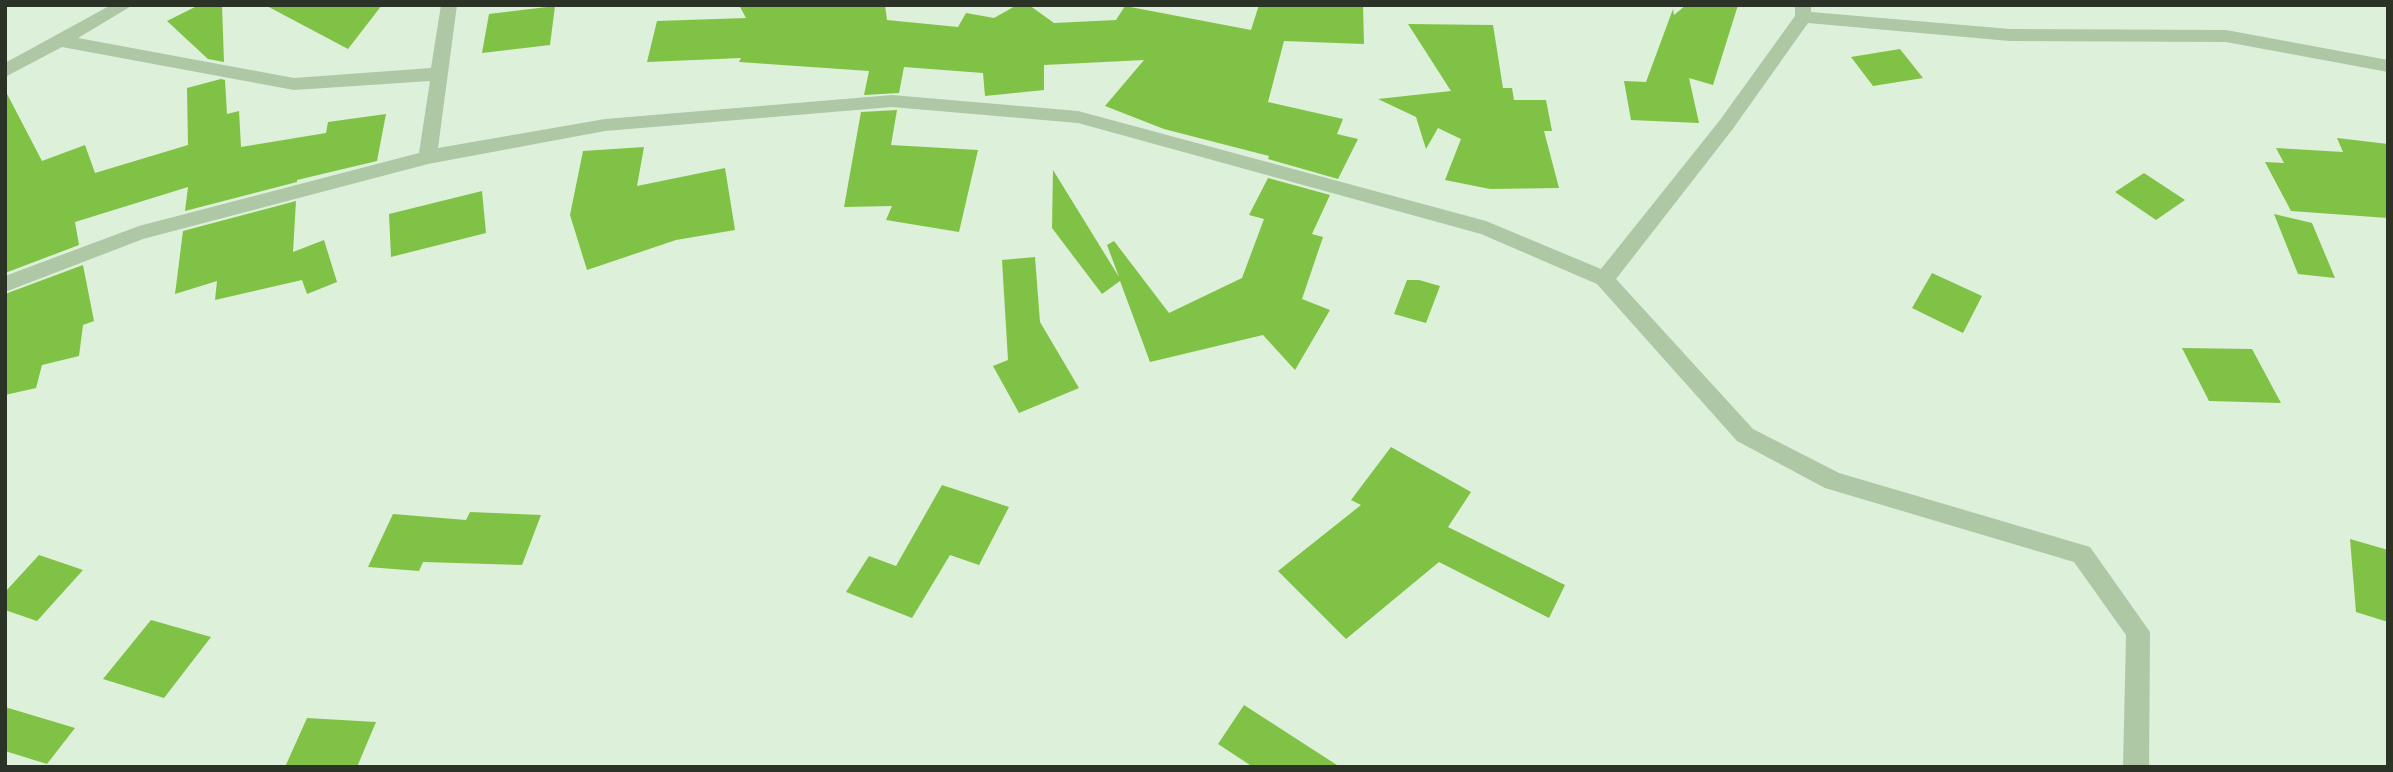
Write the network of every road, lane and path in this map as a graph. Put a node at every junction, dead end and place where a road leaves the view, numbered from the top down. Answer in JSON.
{"nodes":[{"id":1,"x":125,"y":5,"type":"edge"},
{"id":2,"x":449,"y":5,"type":"edge"},
{"id":3,"x":1803,"y":11,"type":"edge"},
{"id":4,"x":60,"y":41,"type":"junction"},
{"id":5,"x":2388,"y":66,"type":"edge"},
{"id":6,"x":5,"y":71,"type":"edge"},
{"id":7,"x":439,"y":74,"type":"junction"},
{"id":8,"x":428,"y":157,"type":"junction"},
{"id":9,"x":1604,"y":279,"type":"junction"},
{"id":10,"x":5,"y":284,"type":"edge"},
{"id":11,"x":2136,"y":767,"type":"edge"}],
"edges":[{"from":1,"to":4,"type":"street"},
{"from":2,"to":7,"type":"street"},
{"from":3,"to":5,"type":"street"},
{"from":3,"to":9,"type":"street"},
{"from":4,"to":6,"type":"street"},
{"from":4,"to":7,"type":"street"},
{"from":7,"to":8,"type":"street"},
{"from":8,"to":9,"type":"street"},
{"from":8,"to":10,"type":"street"},
{"from":9,"to":11,"type":"street"}]}
